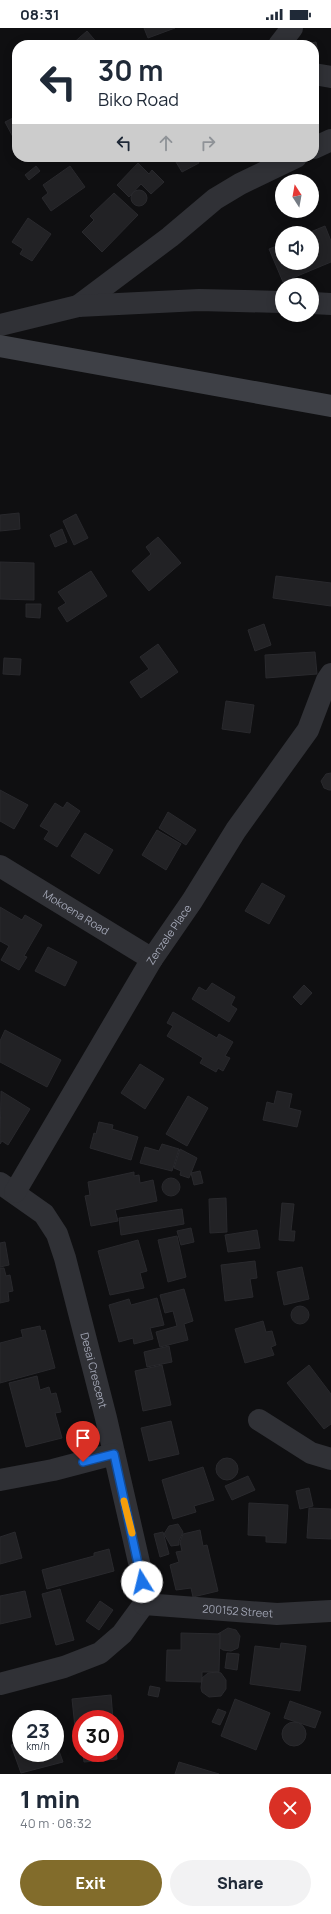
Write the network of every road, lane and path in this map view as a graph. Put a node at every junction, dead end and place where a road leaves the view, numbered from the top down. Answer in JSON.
{"nodes":[{"id":1,"x":292,"y":28,"type":"edge"},
{"id":2,"x":283,"y":40,"type":"edge"},
{"id":3,"x":319,"y":75,"type":"edge"},
{"id":4,"x":331,"y":77,"type":"edge"},
{"id":5,"x":331,"y":140,"type":"edge"},
{"id":6,"x":319,"y":146,"type":"edge"},
{"id":7,"x":286,"y":162,"type":"edge"},
{"id":8,"x":275,"y":302,"type":"edge"},
{"id":9,"x":319,"y":303,"type":"edge"},
{"id":10,"x":331,"y":304,"type":"edge"},
{"id":11,"x":78,"y":306,"type":"junction"},
{"id":12,"x":0,"y":325,"type":"edge"},
{"id":13,"x":0,"y":346,"type":"edge"},
{"id":14,"x":331,"y":406,"type":"edge"},
{"id":15,"x":329,"y":677,"type":"edge"},
{"id":16,"x":0,"y":866,"type":"edge"},
{"id":17,"x":152,"y":959,"type":"junction"},
{"id":18,"x":7,"y":1188,"type":"edge"},
{"id":19,"x":259,"y":1420,"type":"dead end"},
{"id":20,"x":114,"y":1454,"type":"junction"},
{"id":21,"x":331,"y":1459,"type":"edge"},
{"id":22,"x":0,"y":1480,"type":"edge"},
{"id":23,"x":144,"y":1604,"type":"junction"},
{"id":24,"x":331,"y":1611,"type":"edge"},
{"id":25,"x":0,"y":1684,"type":"edge"}],
"edges":[{"from":1,"to":2,"type":"street"},
{"from":3,"to":4,"type":"street"},
{"from":5,"to":6,"type":"street"},
{"from":7,"to":11,"type":"street"},
{"from":8,"to":11,"type":"street"},
{"from":9,"to":10,"type":"street"},
{"from":11,"to":12,"type":"street"},
{"from":13,"to":14,"type":"street"},
{"from":15,"to":17,"type":"street","name":"Zenzele Place"},
{"from":16,"to":17,"type":"street","name":"Mokoena Road"},
{"from":17,"to":18,"type":"street","name":"Zenzele Place"},
{"from":18,"to":20,"type":"street","name":"Desai Crescent"},
{"from":19,"to":21,"type":"street"},
{"from":20,"to":22,"type":"street"},
{"from":20,"to":23,"type":"street","name":"Desai Crescent"},
{"from":23,"to":24,"type":"street","name":"200152 Street"},
{"from":23,"to":25,"type":"street"}]}
